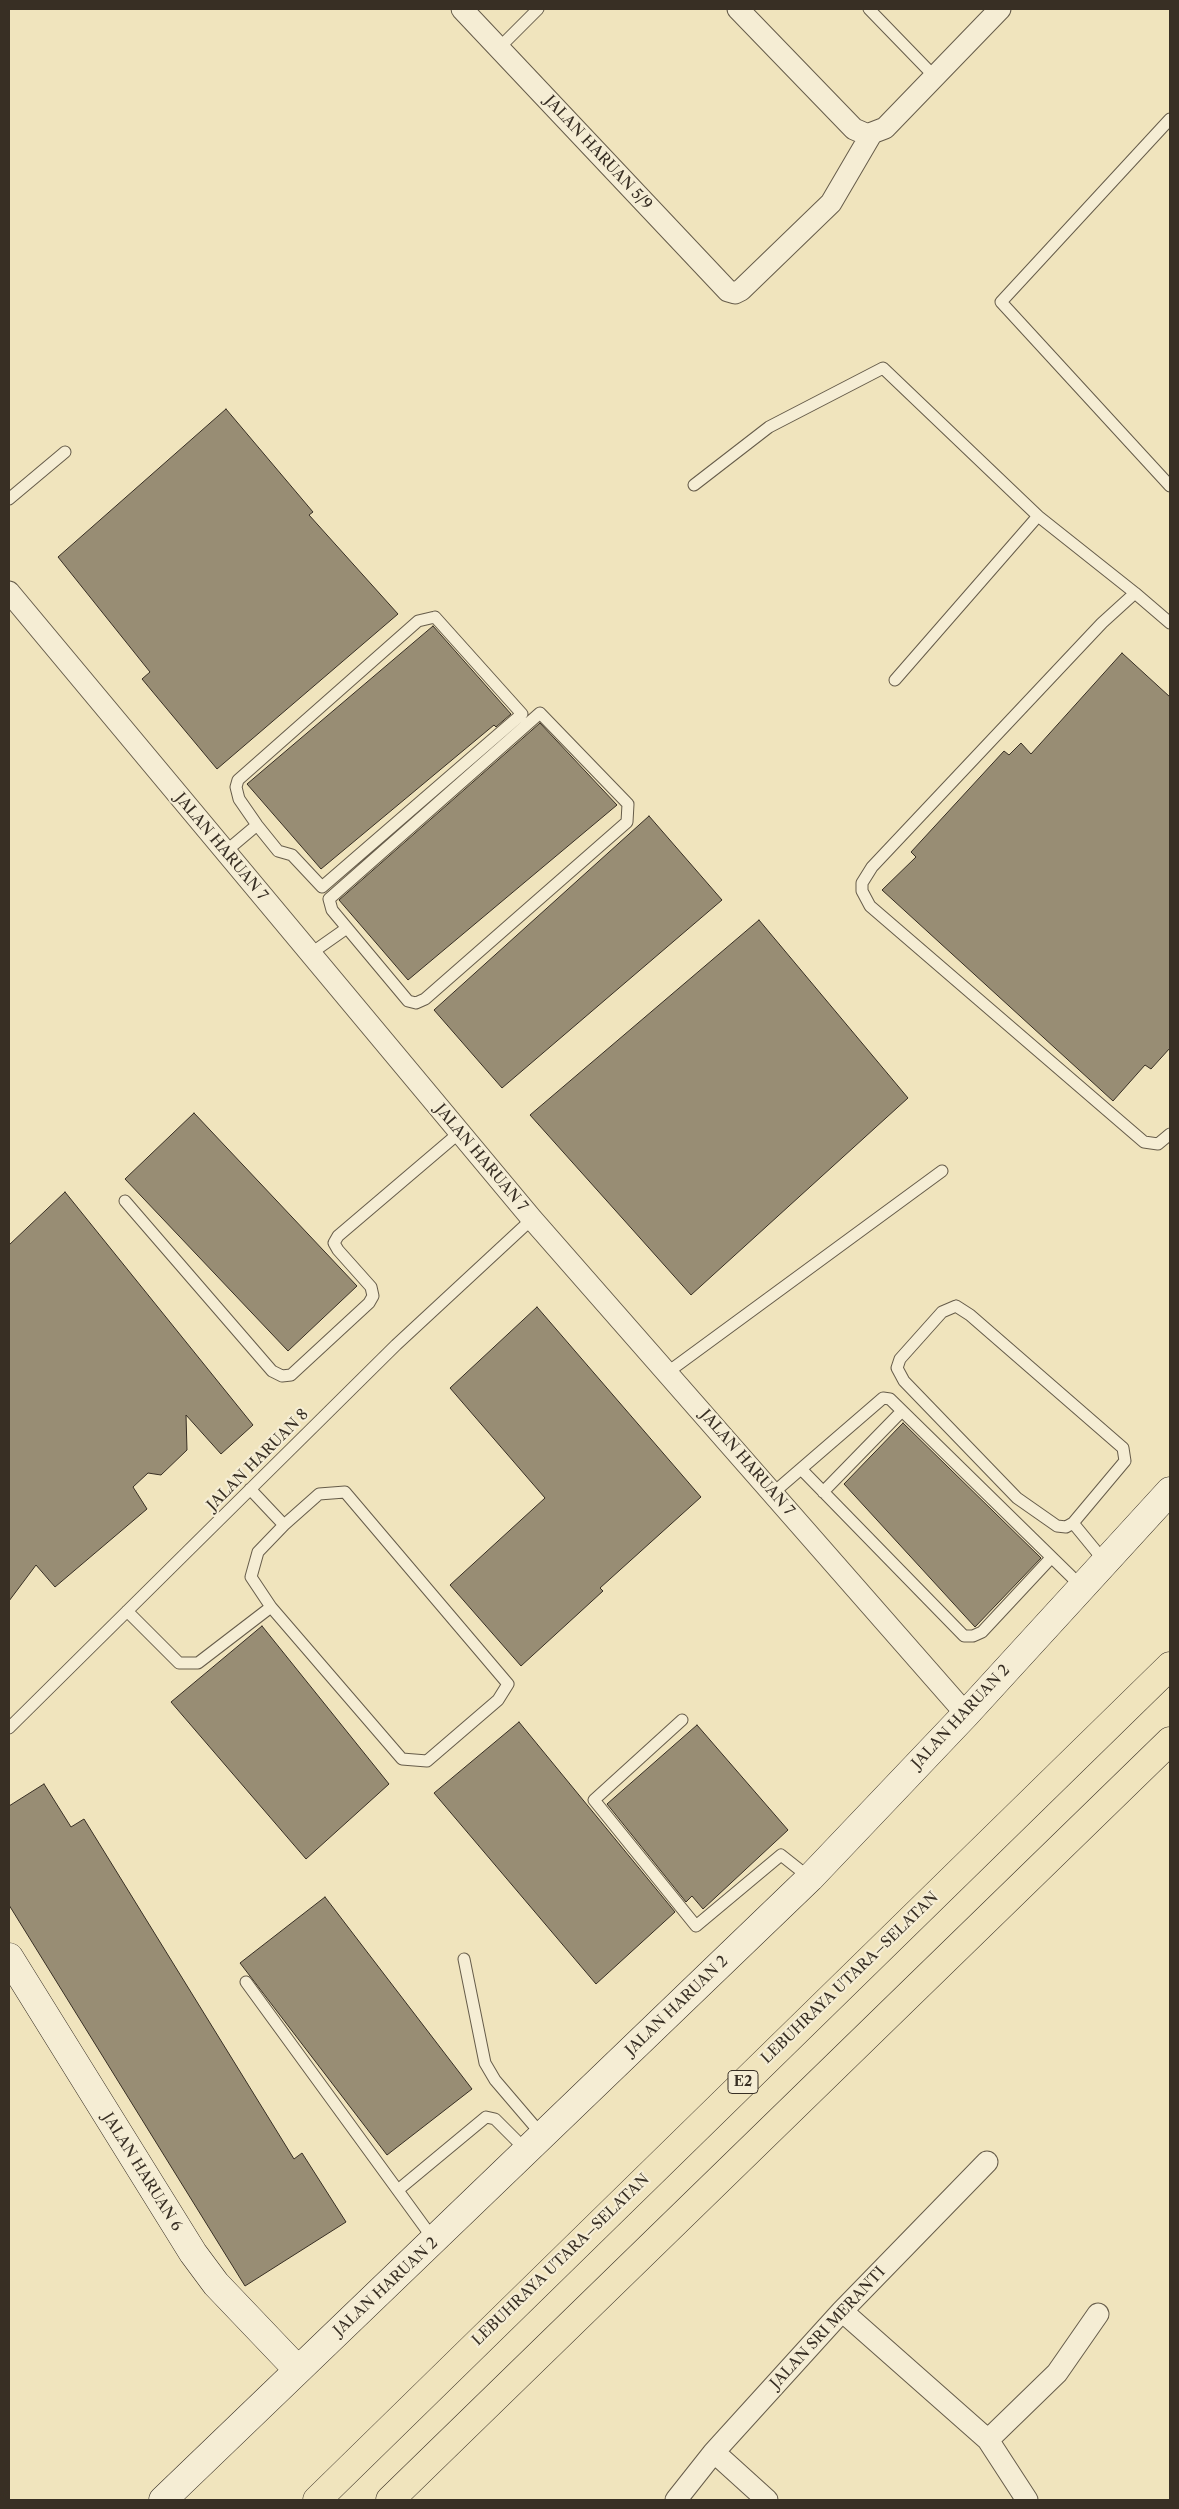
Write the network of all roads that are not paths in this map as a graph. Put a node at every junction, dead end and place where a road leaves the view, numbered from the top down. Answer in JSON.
{"nodes":[{"id":1,"x":462,"y":9,"type":"edge"},
{"id":2,"x":538,"y":9,"type":"edge"},
{"id":3,"x":738,"y":9,"type":"edge"},
{"id":4,"x":869,"y":9,"type":"edge"},
{"id":5,"x":1000,"y":9,"type":"edge"},
{"id":6,"x":499,"y":48,"type":"junction"},
{"id":7,"x":933,"y":75,"type":"junction"},
{"id":8,"x":1170,"y":119,"type":"edge"},
{"id":9,"x":872,"y":133,"type":"junction"},
{"id":10,"x":65,"y":452,"type":"dead end"},
{"id":11,"x":694,"y":485,"type":"dead end"},
{"id":12,"x":1170,"y":486,"type":"edge"},
{"id":13,"x":9,"y":499,"type":"edge"},
{"id":14,"x":1038,"y":516,"type":"junction"},
{"id":15,"x":9,"y":592,"type":"edge"},
{"id":16,"x":1135,"y":592,"type":"junction"},
{"id":17,"x":1170,"y":624,"type":"edge"},
{"id":18,"x":895,"y":680,"type":"dead end"},
{"id":19,"x":257,"y":825,"type":"junction"},
{"id":20,"x":225,"y":852,"type":"junction"},
{"id":21,"x":347,"y":928,"type":"junction"},
{"id":22,"x":310,"y":954,"type":"junction"},
{"id":23,"x":459,"y":1133,"type":"junction"},
{"id":24,"x":1170,"y":1134,"type":"edge"},
{"id":25,"x":942,"y":1171,"type":"dead end"},
{"id":26,"x":125,"y":1201,"type":"dead end"},
{"id":27,"x":532,"y":1219,"type":"junction"},
{"id":28,"x":668,"y":1372,"type":"junction"},
{"id":29,"x":902,"y":1411,"type":"junction"},
{"id":30,"x":800,"y":1469,"type":"junction"},
{"id":31,"x":250,"y":1489,"type":"junction"},
{"id":32,"x":1170,"y":1491,"type":"edge"},
{"id":33,"x":773,"y":1492,"type":"junction"},
{"id":34,"x":823,"y":1492,"type":"junction"},
{"id":35,"x":1073,"y":1523,"type":"junction"},
{"id":36,"x":284,"y":1525,"type":"junction"},
{"id":37,"x":1051,"y":1558,"type":"junction"},
{"id":38,"x":1105,"y":1562,"type":"junction"},
{"id":39,"x":1082,"y":1588,"type":"junction"},
{"id":40,"x":271,"y":1607,"type":"junction"},
{"id":41,"x":127,"y":1611,"type":"junction"},
{"id":42,"x":1170,"y":1666,"type":"edge"},
{"id":43,"x":966,"y":1714,"type":"junction"},
{"id":44,"x":682,"y":1720,"type":"dead end"},
{"id":45,"x":9,"y":1728,"type":"edge"},
{"id":46,"x":1170,"y":1741,"type":"edge"},
{"id":47,"x":810,"y":1878,"type":"junction"},
{"id":48,"x":9,"y":1957,"type":"edge"},
{"id":49,"x":464,"y":1959,"type":"dead end"},
{"id":50,"x":246,"y":1982,"type":"dead end"},
{"id":51,"x":535,"y":2143,"type":"junction"},
{"id":52,"x":987,"y":2162,"type":"dead end"},
{"id":53,"x":398,"y":2190,"type":"junction"},
{"id":54,"x":435,"y":2241,"type":"junction"},
{"id":55,"x":842,"y":2311,"type":"junction"},
{"id":56,"x":1098,"y":2314,"type":"dead end"},
{"id":57,"x":298,"y":2370,"type":"junction"},
{"id":58,"x":988,"y":2440,"type":"junction"},
{"id":59,"x":714,"y":2452,"type":"junction"},
{"id":60,"x":163,"y":2500,"type":"edge"},
{"id":61,"x":317,"y":2500,"type":"edge"},
{"id":62,"x":390,"y":2500,"type":"edge"},
{"id":63,"x":676,"y":2500,"type":"edge"},
{"id":64,"x":767,"y":2500,"type":"edge"},
{"id":65,"x":1027,"y":2500,"type":"edge"}],
"edges":[{"from":1,"to":6,"type":"street","name":"JALAN HARUAN 5/9"},
{"from":2,"to":6,"type":"lane"},
{"from":3,"to":9,"type":"street"},
{"from":4,"to":7,"type":"lane"},
{"from":5,"to":7,"type":"street"},
{"from":6,"to":9,"type":"street","name":"JALAN HARUAN 5/9"},
{"from":7,"to":9,"type":"street"},
{"from":8,"to":12,"type":"lane"},
{"from":10,"to":13,"type":"lane"},
{"from":11,"to":14,"type":"lane"},
{"from":14,"to":16,"type":"lane"},
{"from":14,"to":18,"type":"lane"},
{"from":15,"to":20,"type":"street","name":"JALAN HARUAN 7"},
{"from":16,"to":17,"type":"lane"},
{"from":16,"to":24,"type":"lane"},
{"from":19,"to":19,"type":"lane"},
{"from":19,"to":20,"type":"lane"},
{"from":20,"to":22,"type":"street","name":"JALAN HARUAN 7"},
{"from":21,"to":21,"type":"lane"},
{"from":21,"to":22,"type":"lane"},
{"from":22,"to":23,"type":"street","name":"JALAN HARUAN 7"},
{"from":23,"to":26,"type":"lane"},
{"from":23,"to":27,"type":"street","name":"JALAN HARUAN 7"},
{"from":25,"to":28,"type":"lane"},
{"from":27,"to":28,"type":"street","name":"JALAN HARUAN 7"},
{"from":27,"to":31,"type":"lane","name":"JALAN HARUAN 8"},
{"from":28,"to":33,"type":"street","name":"JALAN HARUAN 7"},
{"from":29,"to":30,"type":"lane"},
{"from":29,"to":34,"type":"lane"},
{"from":29,"to":37,"type":"lane"},
{"from":30,"to":33,"type":"lane"},
{"from":30,"to":34,"type":"lane"},
{"from":31,"to":36,"type":"lane"},
{"from":31,"to":41,"type":"lane","name":"JALAN HARUAN 8"},
{"from":32,"to":38,"type":"main road","name":"JALAN HARUAN 2"},
{"from":33,"to":43,"type":"street","name":"JALAN HARUAN 7"},
{"from":34,"to":37,"type":"lane"},
{"from":35,"to":35,"type":"lane"},
{"from":35,"to":38,"type":"lane"},
{"from":36,"to":40,"type":"lane"},
{"from":36,"to":40,"type":"lane"},
{"from":37,"to":39,"type":"lane"},
{"from":38,"to":39,"type":"main road","name":"JALAN HARUAN 2"},
{"from":39,"to":43,"type":"main road","name":"JALAN HARUAN 2"},
{"from":40,"to":41,"type":"lane"},
{"from":41,"to":45,"type":"lane","name":"JALAN HARUAN 8"},
{"from":42,"to":61,"type":"highway","name":"LEBUHRAYA UTARA–SELATAN","number":"E2"},
{"from":43,"to":47,"type":"main road","name":"JALAN HARUAN 2"},
{"from":44,"to":47,"type":"lane"},
{"from":46,"to":62,"type":"highway"},
{"from":47,"to":51,"type":"main road","name":"JALAN HARUAN 2"},
{"from":48,"to":57,"type":"main road","name":"JALAN HARUAN 6"},
{"from":49,"to":51,"type":"lane"},
{"from":50,"to":53,"type":"lane"},
{"from":51,"to":53,"type":"lane"},
{"from":51,"to":54,"type":"main road","name":"JALAN HARUAN 2"},
{"from":52,"to":55,"type":"street","name":"JALAN SRI MERANTI"},
{"from":53,"to":54,"type":"lane"},
{"from":54,"to":57,"type":"main road","name":"JALAN HARUAN 2"},
{"from":55,"to":58,"type":"street"},
{"from":55,"to":59,"type":"street","name":"JALAN SRI MERANTI"},
{"from":56,"to":58,"type":"street"},
{"from":57,"to":60,"type":"main road","name":"JALAN HARUAN 2"},
{"from":58,"to":65,"type":"street"},
{"from":59,"to":63,"type":"street","name":"JALAN SRI MERANTI"},
{"from":59,"to":64,"type":"street"}]}
